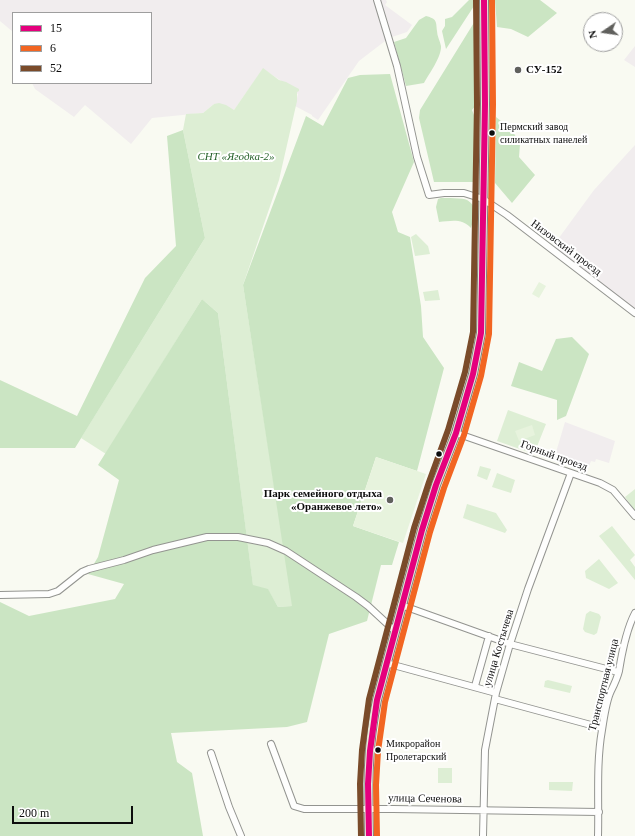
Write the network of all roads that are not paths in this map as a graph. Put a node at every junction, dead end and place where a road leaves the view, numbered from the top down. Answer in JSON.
{"nodes":[{"id":1,"x":377,"y":0,"type":"edge"},
{"id":2,"x":484,"y":0,"type":"edge"},
{"id":3,"x":483,"y":199,"type":"junction"},
{"id":4,"x":635,"y":314,"type":"edge"},
{"id":5,"x":456,"y":432,"type":"junction"},
{"id":6,"x":571,"y":473,"type":"junction"},
{"id":7,"x":635,"y":516,"type":"edge"},
{"id":8,"x":0,"y":595,"type":"edge"},
{"id":9,"x":401,"y":605,"type":"junction"},
{"id":10,"x":635,"y":613,"type":"edge"},
{"id":11,"x":394,"y":631,"type":"junction"},
{"id":12,"x":489,"y":636,"type":"junction"},
{"id":13,"x":510,"y":644,"type":"junction"},
{"id":14,"x":386,"y":663,"type":"junction"},
{"id":15,"x":618,"y":672,"type":"junction"},
{"id":16,"x":475,"y":686,"type":"junction"},
{"id":17,"x":495,"y":696,"type":"junction"},
{"id":18,"x":602,"y":728,"type":"junction"},
{"id":19,"x":271,"y":744,"type":"dead end"},
{"id":20,"x":212,"y":753,"type":"dead end"},
{"id":21,"x":368,"y":809,"type":"junction"},
{"id":22,"x":483,"y":810,"type":"junction"},
{"id":23,"x":599,"y":812,"type":"junction"},
{"id":24,"x":242,"y":836,"type":"edge"},
{"id":25,"x":369,"y":836,"type":"edge"},
{"id":26,"x":483,"y":836,"type":"edge"},
{"id":27,"x":598,"y":836,"type":"edge"}],
"edges":[{"from":1,"to":3,"type":"street","name":"Низовский проезд"},
{"from":2,"to":3,"type":"main road"},
{"from":3,"to":4,"type":"street","name":"Низовский проезд"},
{"from":3,"to":5,"type":"main road"},
{"from":5,"to":6,"type":"street","name":"Горный проезд"},
{"from":5,"to":9,"type":"main road"},
{"from":6,"to":7,"type":"street","name":"Горный проезд"},
{"from":6,"to":13,"type":"street","name":"улица Костычева"},
{"from":8,"to":11,"type":"street"},
{"from":9,"to":11,"type":"main road"},
{"from":9,"to":12,"type":"street"},
{"from":10,"to":15,"type":"street","name":"Транспортная улица"},
{"from":11,"to":14,"type":"main road"},
{"from":12,"to":13,"type":"street"},
{"from":12,"to":16,"type":"street"},
{"from":13,"to":15,"type":"street"},
{"from":13,"to":17,"type":"street","name":"улица Костычева"},
{"from":14,"to":16,"type":"street"},
{"from":14,"to":21,"type":"main road"},
{"from":15,"to":18,"type":"street","name":"Транспортная улица"},
{"from":16,"to":17,"type":"street"},
{"from":17,"to":18,"type":"street"},
{"from":17,"to":22,"type":"street","name":"улица Костычева"},
{"from":18,"to":23,"type":"street","name":"Транспортная улица"},
{"from":19,"to":21,"type":"street","name":"улица Сеченова"},
{"from":20,"to":24,"type":"street"},
{"from":21,"to":22,"type":"street","name":"улица Сеченова"},
{"from":21,"to":25,"type":"main road"},
{"from":22,"to":23,"type":"street","name":"улица Сеченова"},
{"from":22,"to":26,"type":"street","name":"улица Костычева"},
{"from":23,"to":27,"type":"street","name":"Транспортная улица"}]}
